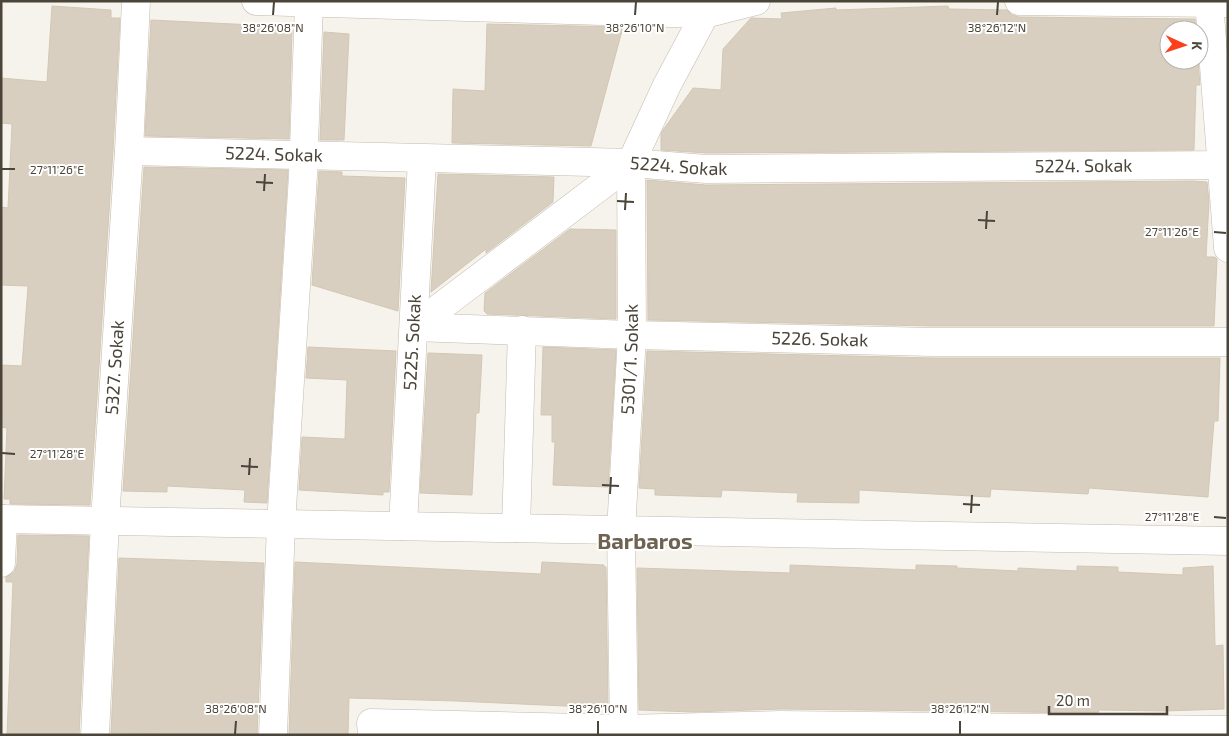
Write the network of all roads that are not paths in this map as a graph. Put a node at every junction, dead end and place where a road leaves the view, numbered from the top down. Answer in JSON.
{"nodes":[{"id":1,"x":136,"y":1,"type":"edge"},
{"id":2,"x":256,"y":1,"type":"edge"},
{"id":3,"x":756,"y":1,"type":"edge"},
{"id":4,"x":1019,"y":1,"type":"edge"},
{"id":5,"x":1209,"y":2,"type":"edge"},
{"id":6,"x":309,"y":3,"type":"junction"},
{"id":7,"x":1228,"y":3,"type":"edge"},
{"id":8,"x":706,"y":8,"type":"edge"},
{"id":9,"x":130,"y":151,"type":"junction"},
{"id":10,"x":304,"y":156,"type":"junction"},
{"id":11,"x":422,"y":159,"type":"junction"},
{"id":12,"x":631,"y":163,"type":"junction"},
{"id":13,"x":1225,"y":165,"type":"edge"},
{"id":14,"x":1228,"y":248,"type":"edge"},
{"id":15,"x":414,"y":327,"type":"junction"},
{"id":16,"x":522,"y":330,"type":"junction"},
{"id":17,"x":632,"y":335,"type":"junction"},
{"id":18,"x":1228,"y":342,"type":"edge"},
{"id":19,"x":2,"y":519,"type":"edge"},
{"id":20,"x":105,"y":521,"type":"junction"},
{"id":21,"x":281,"y":524,"type":"junction"},
{"id":22,"x":403,"y":526,"type":"junction"},
{"id":23,"x":516,"y":528,"type":"junction"},
{"id":24,"x":621,"y":531,"type":"junction"},
{"id":25,"x":1228,"y":541,"type":"edge"},
{"id":26,"x":1,"y":563,"type":"edge"},
{"id":27,"x":1228,"y":730,"type":"edge"},
{"id":28,"x":624,"y":732,"type":"edge"},
{"id":29,"x":95,"y":735,"type":"edge"},
{"id":30,"x":273,"y":735,"type":"edge"},
{"id":31,"x":372,"y":735,"type":"edge"}],
"edges":[{"from":1,"to":9,"type":"street","name":"5327. Sokak"},
{"from":2,"to":6,"type":"street"},
{"from":3,"to":8,"type":"street"},
{"from":4,"to":5,"type":"street"},
{"from":5,"to":7,"type":"street"},
{"from":5,"to":13,"type":"street"},
{"from":6,"to":8,"type":"street"},
{"from":6,"to":10,"type":"street"},
{"from":8,"to":12,"type":"street","name":"5301/1. Sokak"},
{"from":9,"to":10,"type":"street","name":"5224. Sokak"},
{"from":9,"to":20,"type":"street","name":"5327. Sokak"},
{"from":10,"to":11,"type":"street","name":"5224. Sokak"},
{"from":10,"to":21,"type":"street"},
{"from":11,"to":12,"type":"street","name":"5224. Sokak"},
{"from":11,"to":15,"type":"street","name":"5225. Sokak"},
{"from":12,"to":13,"type":"street","name":"5224. Sokak"},
{"from":12,"to":15,"type":"street"},
{"from":12,"to":17,"type":"street","name":"5301/1. Sokak"},
{"from":13,"to":14,"type":"street"},
{"from":15,"to":16,"type":"street","name":"5226. Sokak"},
{"from":15,"to":22,"type":"street","name":"5225. Sokak"},
{"from":16,"to":17,"type":"street","name":"5226. Sokak"},
{"from":16,"to":23,"type":"street"},
{"from":17,"to":18,"type":"street","name":"5226. Sokak"},
{"from":17,"to":24,"type":"street","name":"5301/1. Sokak"},
{"from":19,"to":20,"type":"street"},
{"from":19,"to":26,"type":"street"},
{"from":20,"to":21,"type":"street"},
{"from":20,"to":29,"type":"street","name":"5327. Sokak"},
{"from":21,"to":22,"type":"street"},
{"from":21,"to":30,"type":"street"},
{"from":22,"to":23,"type":"street"},
{"from":23,"to":24,"type":"street"},
{"from":24,"to":25,"type":"street"},
{"from":24,"to":28,"type":"street","name":"5301/1. Sokak"},
{"from":27,"to":28,"type":"street"},
{"from":28,"to":31,"type":"street"}]}
